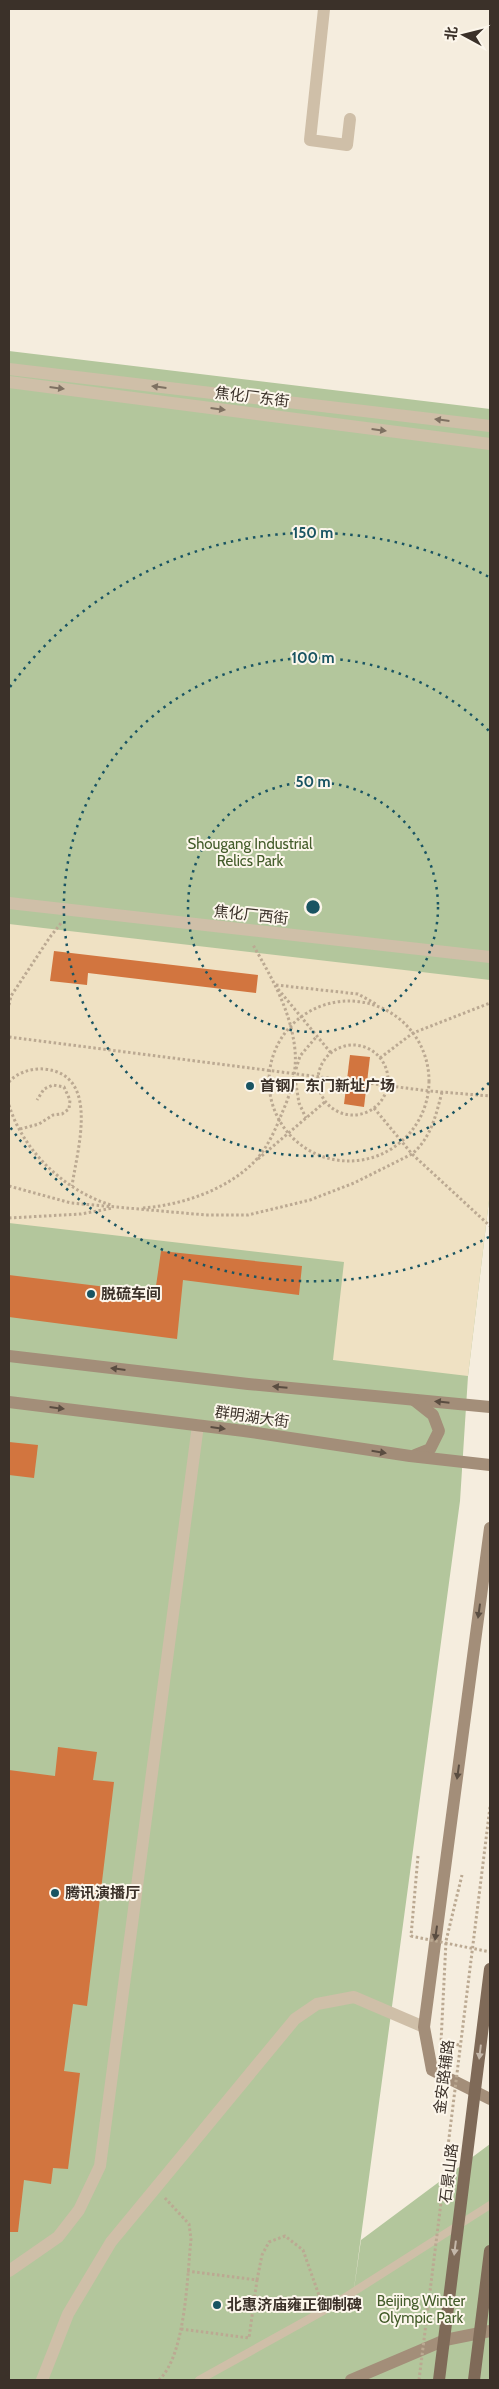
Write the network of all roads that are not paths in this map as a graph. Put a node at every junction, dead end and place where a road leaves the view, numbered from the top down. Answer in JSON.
{"nodes":[{"id":1,"x":324,"y":9,"type":"edge"},
{"id":2,"x":350,"y":119,"type":"dead end"},
{"id":3,"x":9,"y":369,"type":"edge"},
{"id":4,"x":9,"y":382,"type":"edge"},
{"id":5,"x":490,"y":426,"type":"edge"},
{"id":6,"x":490,"y":444,"type":"edge"},
{"id":7,"x":9,"y":903,"type":"edge"},
{"id":8,"x":490,"y":957,"type":"edge"},
{"id":9,"x":9,"y":1356,"type":"edge"},
{"id":10,"x":414,"y":1400,"type":"junction"},
{"id":11,"x":9,"y":1402,"type":"edge"},
{"id":12,"x":490,"y":1407,"type":"edge"},
{"id":13,"x":198,"y":1426,"type":"junction"},
{"id":14,"x":410,"y":1456,"type":"junction"},
{"id":15,"x":490,"y":1465,"type":"edge"},
{"id":16,"x":490,"y":1528,"type":"edge"},
{"id":17,"x":490,"y":1969,"type":"edge"},
{"id":18,"x":424,"y":2027,"type":"junction"},
{"id":19,"x":490,"y":2100,"type":"edge"},
{"id":20,"x":490,"y":2205,"type":"edge"},
{"id":21,"x":490,"y":2251,"type":"edge"},
{"id":22,"x":9,"y":2271,"type":"edge"},
{"id":23,"x":490,"y":2331,"type":"edge"},
{"id":24,"x":42,"y":2380,"type":"edge"},
{"id":25,"x":199,"y":2380,"type":"edge"},
{"id":26,"x":351,"y":2380,"type":"edge"},
{"id":27,"x":439,"y":2380,"type":"edge"},
{"id":28,"x":474,"y":2380,"type":"edge"}],
"edges":[{"from":1,"to":2,"type":"street"},
{"from":5,"to":3,"type":"street","name":"焦化厂东街","one_way":true},
{"from":4,"to":6,"type":"street","name":"焦化厂东街","one_way":true},
{"from":7,"to":8,"type":"street","name":"焦化厂西街"},
{"from":10,"to":9,"type":"main road","name":"群明湖大街","one_way":true},
{"from":12,"to":10,"type":"main road","name":"群明湖大街","one_way":true},
{"from":10,"to":14,"type":"main road"},
{"from":11,"to":13,"type":"main road","name":"群明湖大街","one_way":true},
{"from":13,"to":14,"type":"main road","name":"群明湖大街","one_way":true},
{"from":13,"to":22,"type":"street"},
{"from":14,"to":15,"type":"main road","name":"群明湖大街"},
{"from":16,"to":18,"type":"main road","one_way":true},
{"from":17,"to":27,"type":"main road","name":"石景山路","one_way":true,"bridge":true},
{"from":18,"to":19,"type":"main road"},
{"from":18,"to":24,"type":"street"},
{"from":20,"to":25,"type":"lane"},
{"from":21,"to":28,"type":"main road","bridge":true},
{"from":23,"to":26,"type":"main road"}]}
